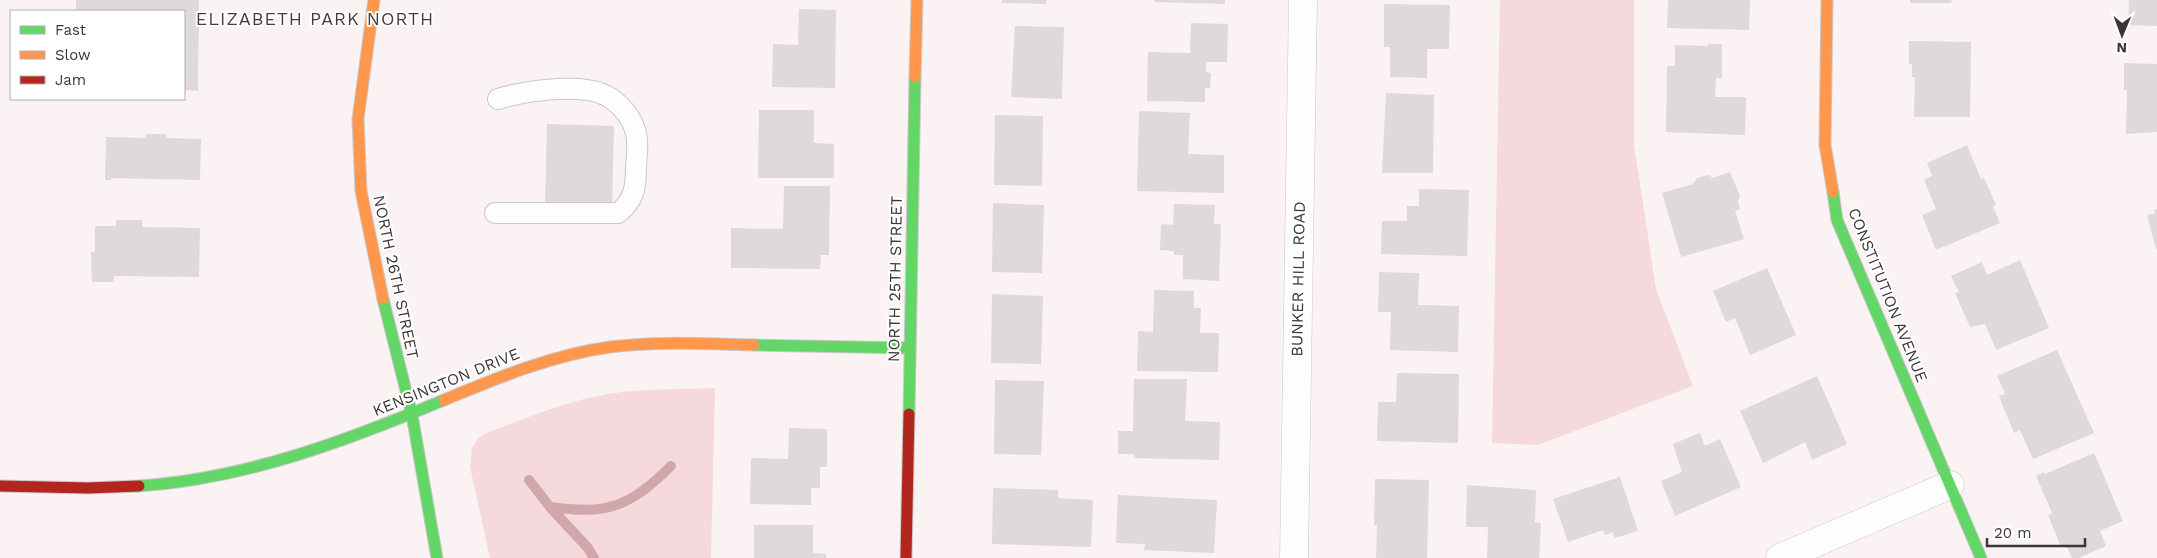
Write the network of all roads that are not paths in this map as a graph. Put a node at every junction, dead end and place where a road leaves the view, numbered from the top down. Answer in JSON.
{"nodes":[{"id":1,"x":374,"y":0,"type":"edge"},
{"id":2,"x":917,"y":0,"type":"edge"},
{"id":3,"x":1303,"y":0,"type":"edge"},
{"id":4,"x":1827,"y":0,"type":"edge"},
{"id":5,"x":498,"y":99,"type":"dead end"},
{"id":6,"x":495,"y":213,"type":"dead end"},
{"id":7,"x":910,"y":348,"type":"junction"},
{"id":8,"x":412,"y":415,"type":"junction"},
{"id":9,"x":1950,"y":485,"type":"junction"},
{"id":10,"x":0,"y":486,"type":"edge"},
{"id":11,"x":437,"y":558,"type":"edge"},
{"id":12,"x":906,"y":558,"type":"edge"},
{"id":13,"x":1294,"y":558,"type":"edge"},
{"id":14,"x":1780,"y":558,"type":"edge"},
{"id":15,"x":1981,"y":558,"type":"edge"}],
"edges":[{"from":1,"to":8,"type":"street","name":"NORTH 26TH STREET"},
{"from":2,"to":7,"type":"street","name":"NORTH 25TH STREET"},
{"from":3,"to":13,"type":"street","name":"BUNKER HILL ROAD"},
{"from":4,"to":9,"type":"street","name":"CONSTITUTION AVENUE"},
{"from":5,"to":6,"type":"lane"},
{"from":7,"to":8,"type":"street","name":"KENSINGTON DRIVE"},
{"from":7,"to":12,"type":"street","name":"NORTH 25TH STREET"},
{"from":8,"to":10,"type":"street","name":"KENSINGTON DRIVE"},
{"from":8,"to":11,"type":"street","name":"NORTH 26TH STREET"},
{"from":9,"to":14,"type":"street"},
{"from":9,"to":15,"type":"street","name":"CONSTITUTION AVENUE"}]}
